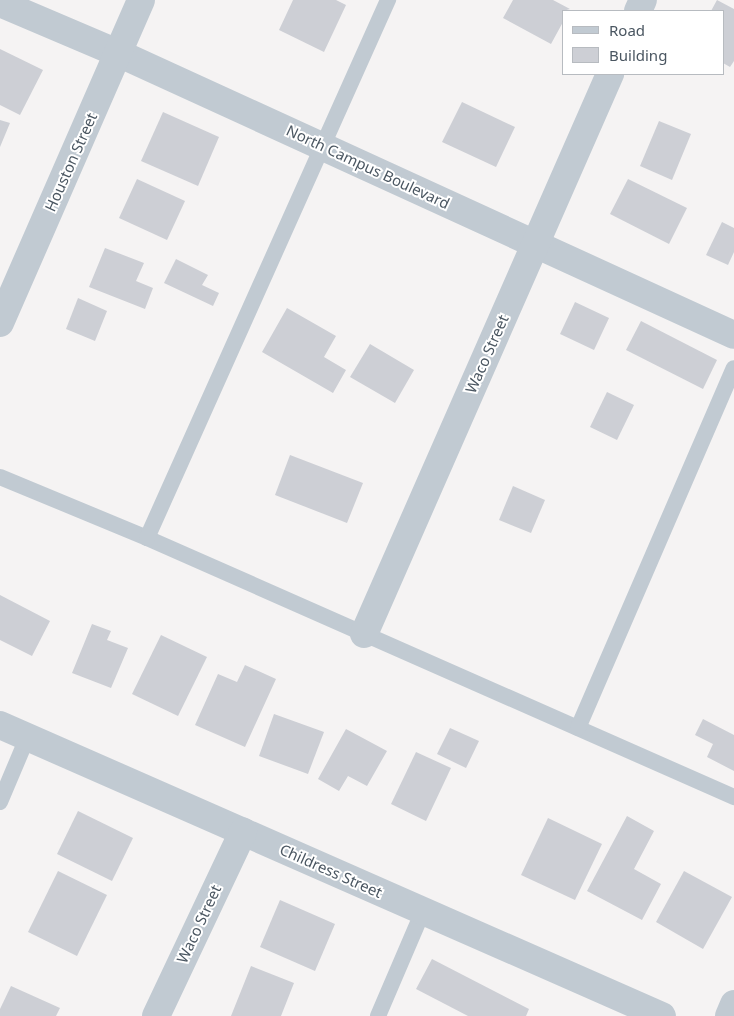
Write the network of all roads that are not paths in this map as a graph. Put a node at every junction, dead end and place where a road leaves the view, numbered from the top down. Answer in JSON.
{"nodes":[{"id":1,"x":141,"y":0,"type":"edge"},
{"id":2,"x":388,"y":0,"type":"edge"},
{"id":3,"x":0,"y":2,"type":"edge"},
{"id":4,"x":118,"y":53,"type":"junction"},
{"id":5,"x":610,"y":75,"type":"edge"},
{"id":6,"x":324,"y":147,"type":"junction"},
{"id":7,"x":536,"y":244,"type":"junction"},
{"id":8,"x":0,"y":323,"type":"edge"},
{"id":9,"x":734,"y":335,"type":"edge"},
{"id":10,"x":734,"y":368,"type":"edge"},
{"id":11,"x":0,"y":477,"type":"edge"},
{"id":12,"x":147,"y":538,"type":"junction"},
{"id":13,"x":364,"y":634,"type":"junction"},
{"id":14,"x":0,"y":726,"type":"edge"},
{"id":15,"x":578,"y":728,"type":"junction"},
{"id":16,"x":28,"y":738,"type":"junction"},
{"id":17,"x":734,"y":797,"type":"edge"},
{"id":18,"x":0,"y":802,"type":"edge"},
{"id":19,"x":242,"y":832,"type":"junction"},
{"id":20,"x":423,"y":911,"type":"junction"},
{"id":21,"x":734,"y":1004,"type":"edge"},
{"id":22,"x":616,"y":1007,"type":"edge"},
{"id":23,"x":156,"y":1016,"type":"edge"},
{"id":24,"x":378,"y":1016,"type":"edge"},
{"id":25,"x":662,"y":1016,"type":"edge"},
{"id":26,"x":730,"y":1016,"type":"edge"}],
"edges":[{"from":1,"to":4,"type":"street","name":"Houston Street"},
{"from":2,"to":6,"type":"lane"},
{"from":3,"to":4,"type":"street","name":"North Campus Boulevard"},
{"from":4,"to":6,"type":"street","name":"North Campus Boulevard"},
{"from":4,"to":8,"type":"street","name":"Houston Street"},
{"from":5,"to":7,"type":"street","name":"Waco Street"},
{"from":6,"to":7,"type":"street","name":"North Campus Boulevard"},
{"from":6,"to":12,"type":"lane"},
{"from":7,"to":9,"type":"street","name":"North Campus Boulevard"},
{"from":7,"to":13,"type":"street","name":"Waco Street"},
{"from":10,"to":15,"type":"lane"},
{"from":11,"to":12,"type":"lane"},
{"from":12,"to":13,"type":"lane"},
{"from":13,"to":15,"type":"lane"},
{"from":14,"to":16,"type":"street","name":"Childress Street"},
{"from":15,"to":17,"type":"lane"},
{"from":16,"to":18,"type":"lane"},
{"from":16,"to":19,"type":"street","name":"Childress Street"},
{"from":19,"to":20,"type":"street","name":"Childress Street"},
{"from":19,"to":23,"type":"street","name":"Waco Street"},
{"from":20,"to":22,"type":"street","name":"Childress Street"},
{"from":20,"to":24,"type":"lane"},
{"from":21,"to":26,"type":"street"},
{"from":22,"to":25,"type":"street","name":"Childress Street"}]}
